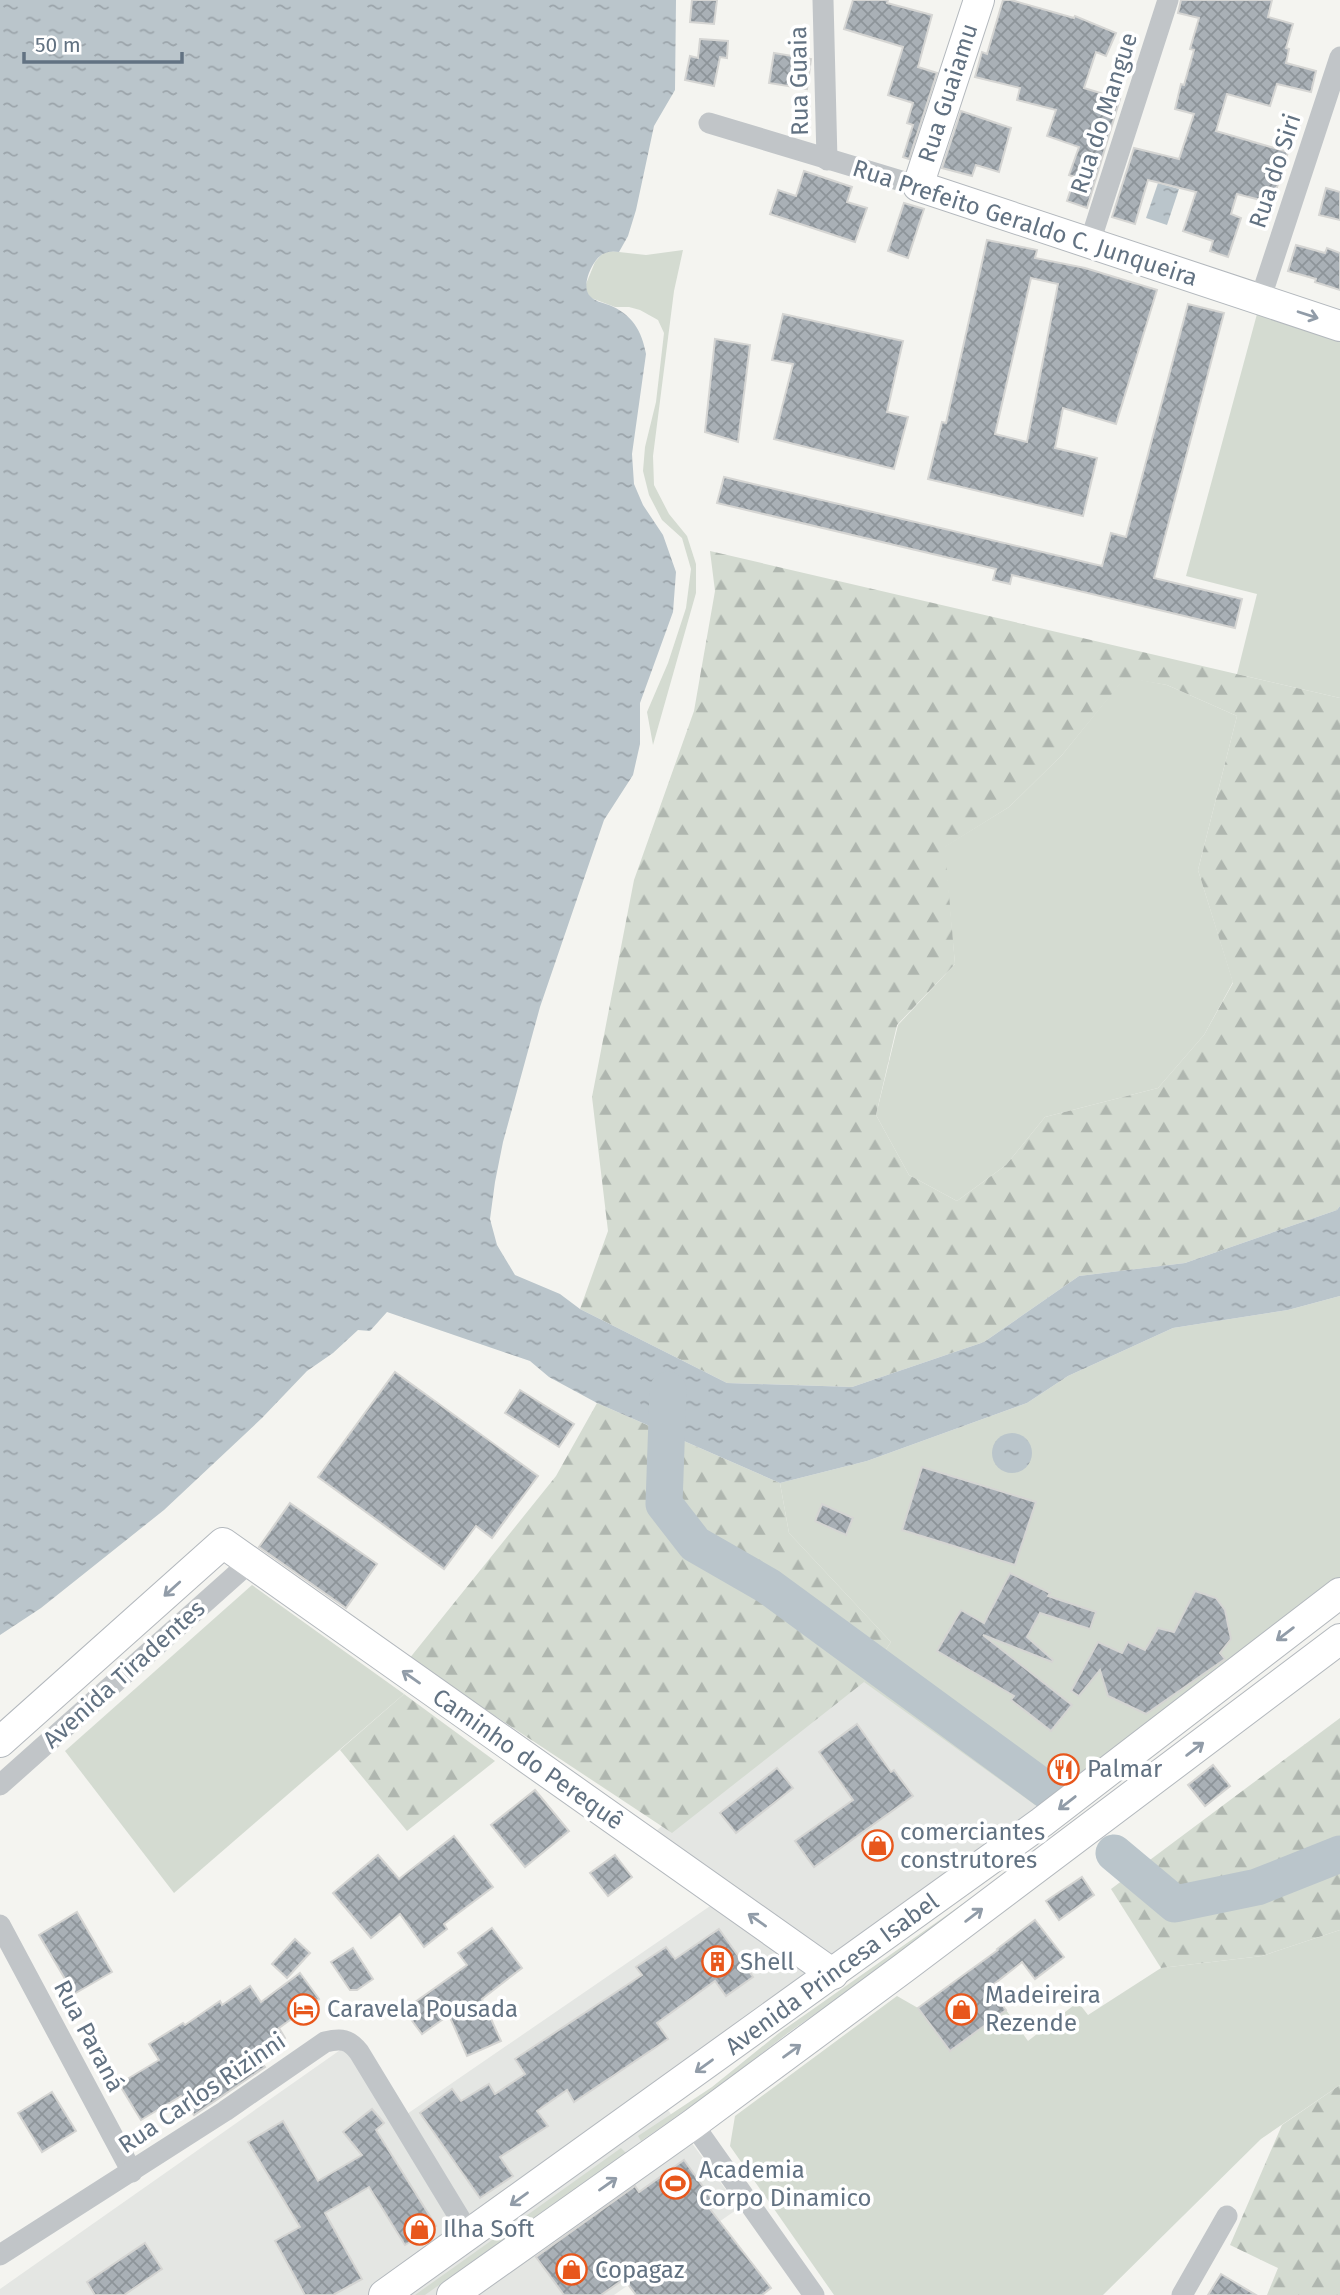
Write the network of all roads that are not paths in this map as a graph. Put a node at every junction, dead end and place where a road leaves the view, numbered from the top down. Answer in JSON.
{"nodes":[{"id":1,"x":823,"y":0,"type":"edge"},
{"id":2,"x":979,"y":0,"type":"edge"},
{"id":3,"x":1168,"y":0,"type":"edge"},
{"id":4,"x":1340,"y":58,"type":"edge"},
{"id":5,"x":709,"y":123,"type":"dead end"},
{"id":6,"x":827,"y":160,"type":"junction"},
{"id":7,"x":918,"y":186,"type":"junction"},
{"id":8,"x":1090,"y":242,"type":"junction"},
{"id":9,"x":1260,"y":300,"type":"junction"},
{"id":10,"x":1340,"y":326,"type":"edge"},
{"id":11,"x":223,"y":1543,"type":"joint"},
{"id":12,"x":249,"y":1563,"type":"junction"},
{"id":13,"x":1340,"y":1593,"type":"edge"},
{"id":14,"x":1340,"y":1639,"type":"edge"},
{"id":15,"x":0,"y":1742,"type":"edge"},
{"id":16,"x":0,"y":1785,"type":"edge"},
{"id":17,"x":0,"y":1925,"type":"edge"},
{"id":18,"x":833,"y":1974,"type":"junction"},
{"id":19,"x":693,"y":2124,"type":"junction"},
{"id":20,"x":132,"y":2172,"type":"junction"},
{"id":21,"x":1227,"y":2216,"type":"dead end"},
{"id":22,"x":470,"y":2235,"type":"junction"},
{"id":23,"x":0,"y":2255,"type":"edge"},
{"id":24,"x":384,"y":2295,"type":"edge"},
{"id":25,"x":452,"y":2295,"type":"edge"},
{"id":26,"x":814,"y":2295,"type":"edge"},
{"id":27,"x":1182,"y":2295,"type":"edge"}],
"edges":[{"from":1,"to":6,"type":"street","name":"Rua Guaia"},
{"from":2,"to":7,"type":"main road","name":"Rua Guaiamu"},
{"from":3,"to":8,"type":"street","name":"Rua do Mangue"},
{"from":4,"to":9,"type":"street","name":"Rua do Siri"},
{"from":5,"to":6,"type":"street","name":"Rua Prefeito Geraldo C. Junqueira"},
{"from":6,"to":7,"type":"street","name":"Rua Prefeito Geraldo C. Junqueira"},
{"from":7,"to":8,"type":"main road","name":"Rua Prefeito Geraldo C. Junqueira"},
{"from":8,"to":9,"type":"main road","name":"Rua Prefeito Geraldo C. Junqueira"},
{"from":9,"to":10,"type":"main road","name":"Rua Prefeito Geraldo C. Junqueira","one_way":true},
{"from":11,"to":12,"type":"main road","name":"Caminho do Perequê"},
{"from":11,"to":15,"type":"main road","name":"Avenida Tiradentes","one_way":true},
{"from":12,"to":16,"type":"street","name":"Avenida Tiradentes"},
{"from":18,"to":12,"type":"main road","name":"Caminho do Perequê","one_way":true},
{"from":13,"to":18,"type":"main road","name":"Avenida Princesa Isabel","one_way":true},
{"from":19,"to":14,"type":"main road","name":"Avenida Princesa Isabel","one_way":true},
{"from":17,"to":20,"type":"street","name":"Rua Paraná"},
{"from":18,"to":22,"type":"main road","name":"Avenida Princesa Isabel","one_way":true},
{"from":25,"to":19,"type":"main road","name":"Avenida Princesa Isabel","one_way":true},
{"from":19,"to":26,"type":"street"},
{"from":20,"to":22,"type":"street","name":"Rua Carlos Rizinni"},
{"from":20,"to":23,"type":"street","name":"Rua Carlos Rizinni"},
{"from":21,"to":27,"type":"street"},
{"from":22,"to":24,"type":"main road","name":"Avenida Princesa Isabel"}]}
